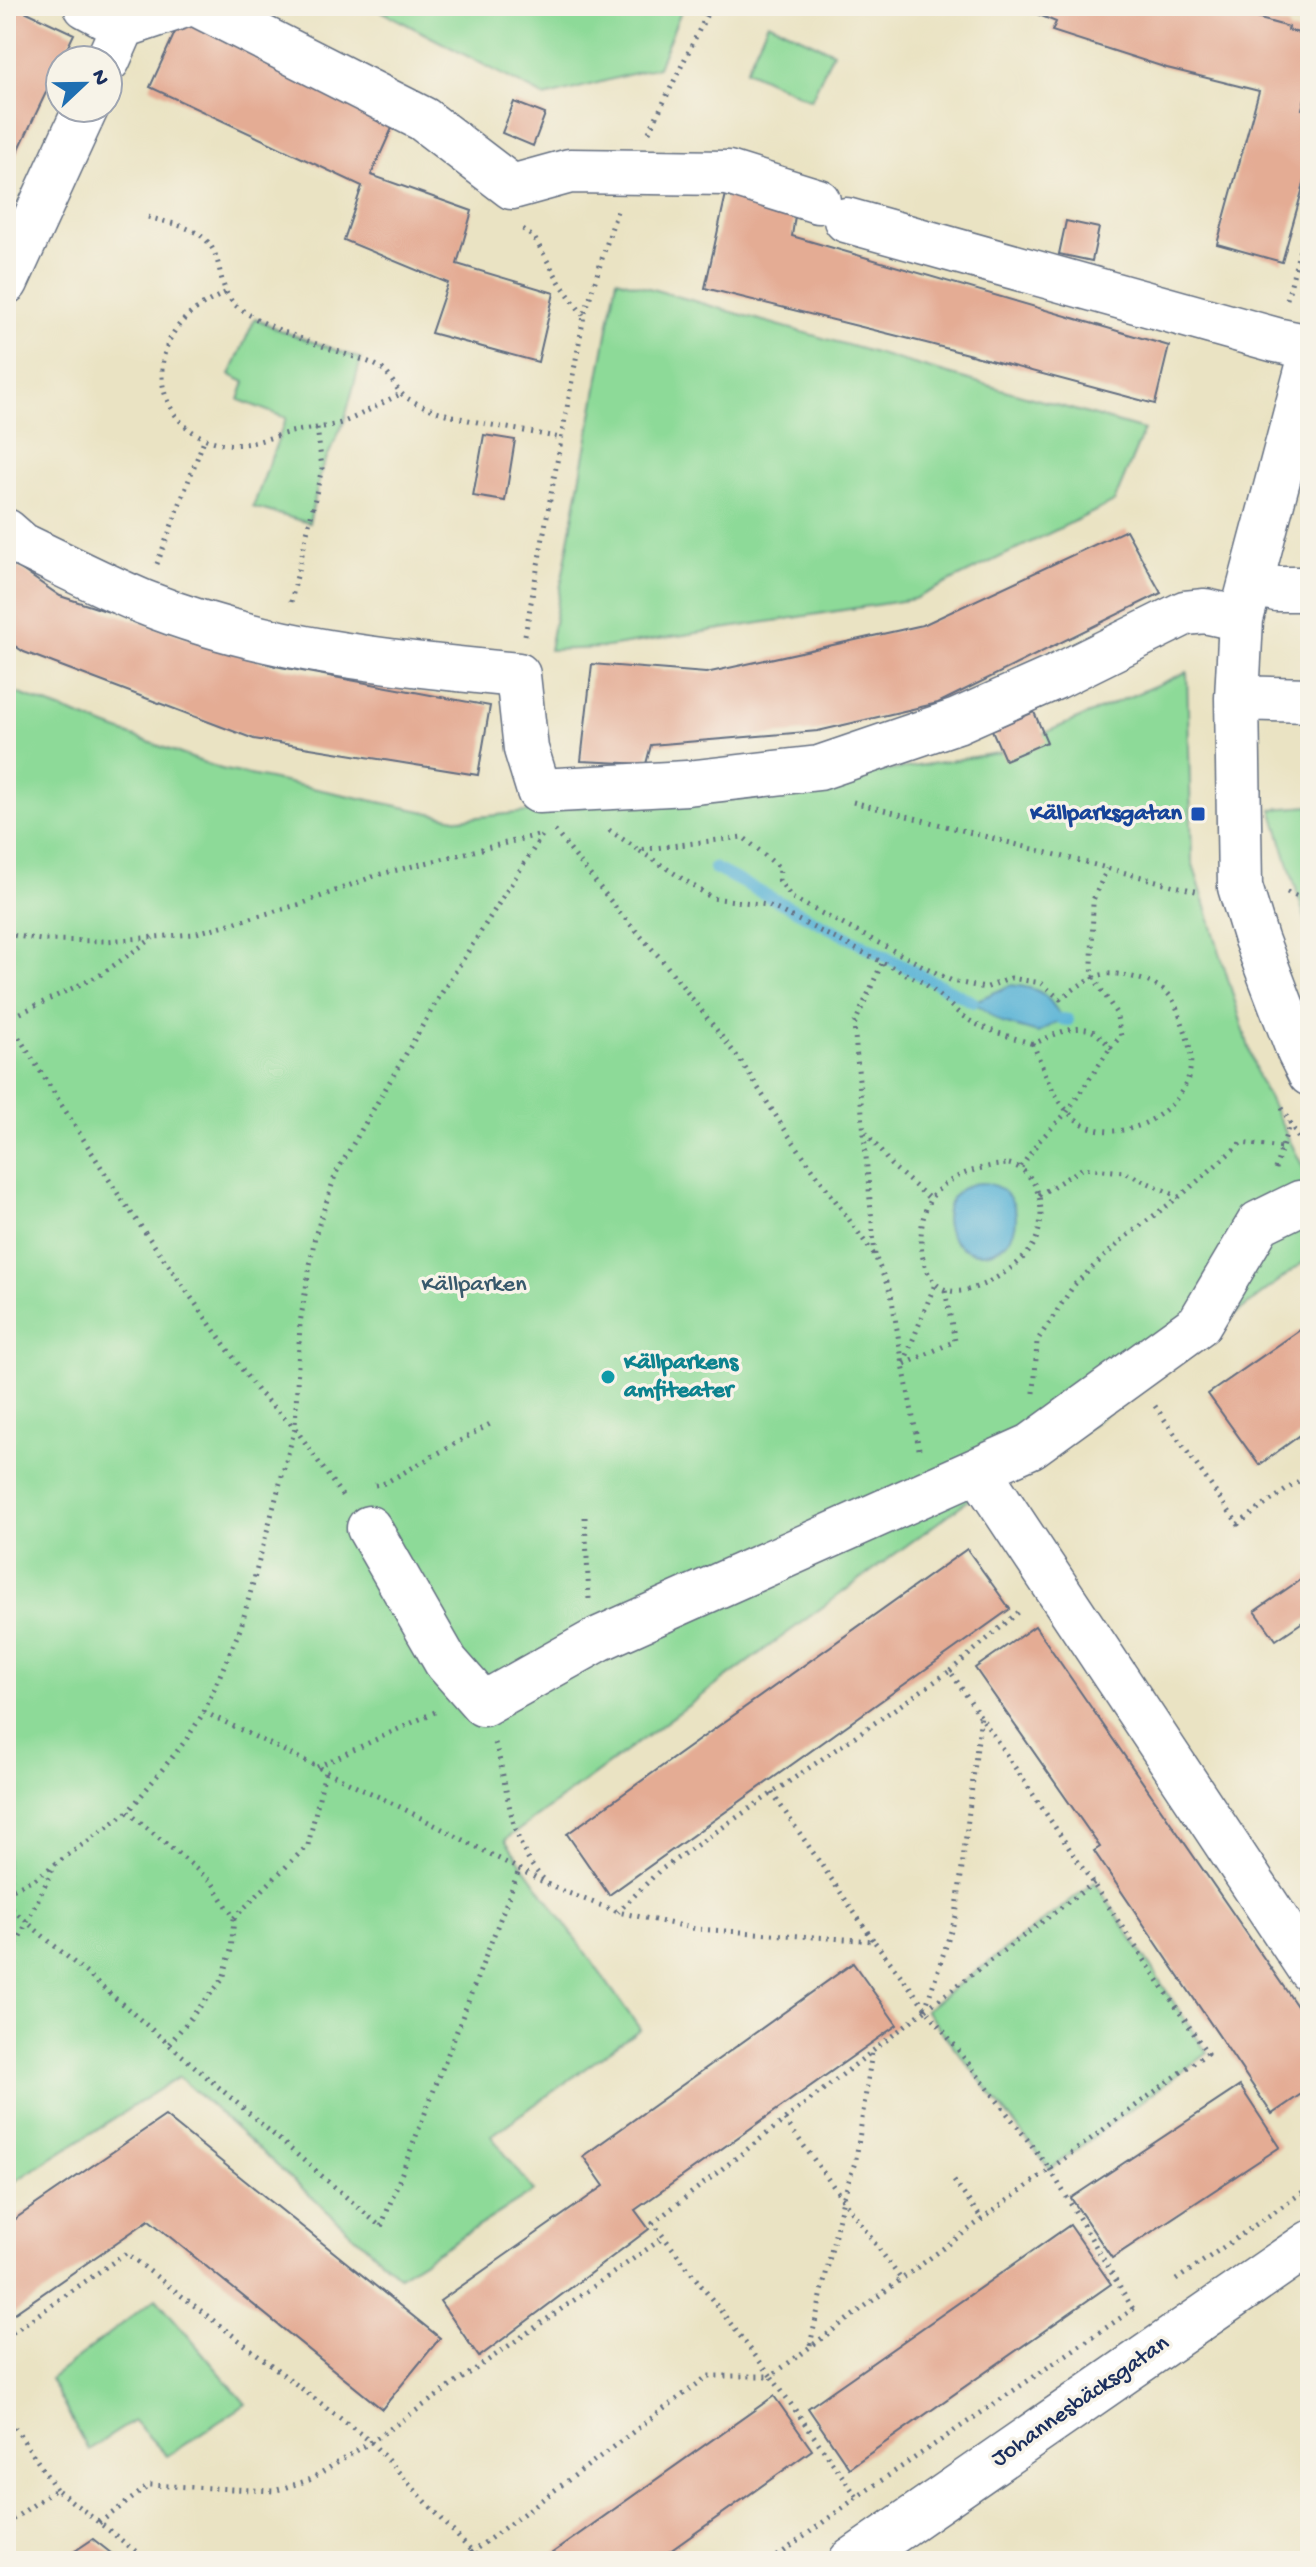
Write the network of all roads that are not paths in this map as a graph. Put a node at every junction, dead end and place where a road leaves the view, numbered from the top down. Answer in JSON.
{"nodes":[{"id":1,"x":183,"y":6,"type":"edge"},
{"id":2,"x":200,"y":6,"type":"edge"},
{"id":3,"x":106,"y":31,"type":"edge"},
{"id":4,"x":79,"y":124,"type":"edge"},
{"id":5,"x":6,"y":282,"type":"edge"},
{"id":6,"x":1310,"y":347,"type":"edge"},
{"id":7,"x":1310,"y":359,"type":"edge"},
{"id":8,"x":6,"y":531,"type":"edge"},
{"id":9,"x":1310,"y":589,"type":"edge"},
{"id":10,"x":1246,"y":601,"type":"junction"},
{"id":11,"x":1237,"y":698,"type":"junction"},
{"id":12,"x":1310,"y":700,"type":"edge"},
{"id":13,"x":1310,"y":1074,"type":"edge"},
{"id":14,"x":1310,"y":1202,"type":"edge"},
{"id":15,"x":960,"y":1480,"type":"junction"},
{"id":16,"x":364,"y":1501,"type":"road end"},
{"id":17,"x":1310,"y":1970,"type":"edge"},
{"id":18,"x":1310,"y":2243,"type":"edge"},
{"id":19,"x":851,"y":2561,"type":"edge"}],
"edges":[{"from":1,"to":3,"type":"street"},
{"from":2,"to":6,"type":"street"},
{"from":4,"to":5,"type":"street"},
{"from":7,"to":10,"type":"street"},
{"from":8,"to":10,"type":"street"},
{"from":9,"to":10,"type":"street"},
{"from":10,"to":11,"type":"street"},
{"from":11,"to":12,"type":"street"},
{"from":11,"to":13,"type":"street"},
{"from":14,"to":15,"type":"street"},
{"from":15,"to":16,"type":"street"},
{"from":15,"to":17,"type":"street"},
{"from":18,"to":19,"type":"street","name":"Johannesbäcksgatan"}]}
